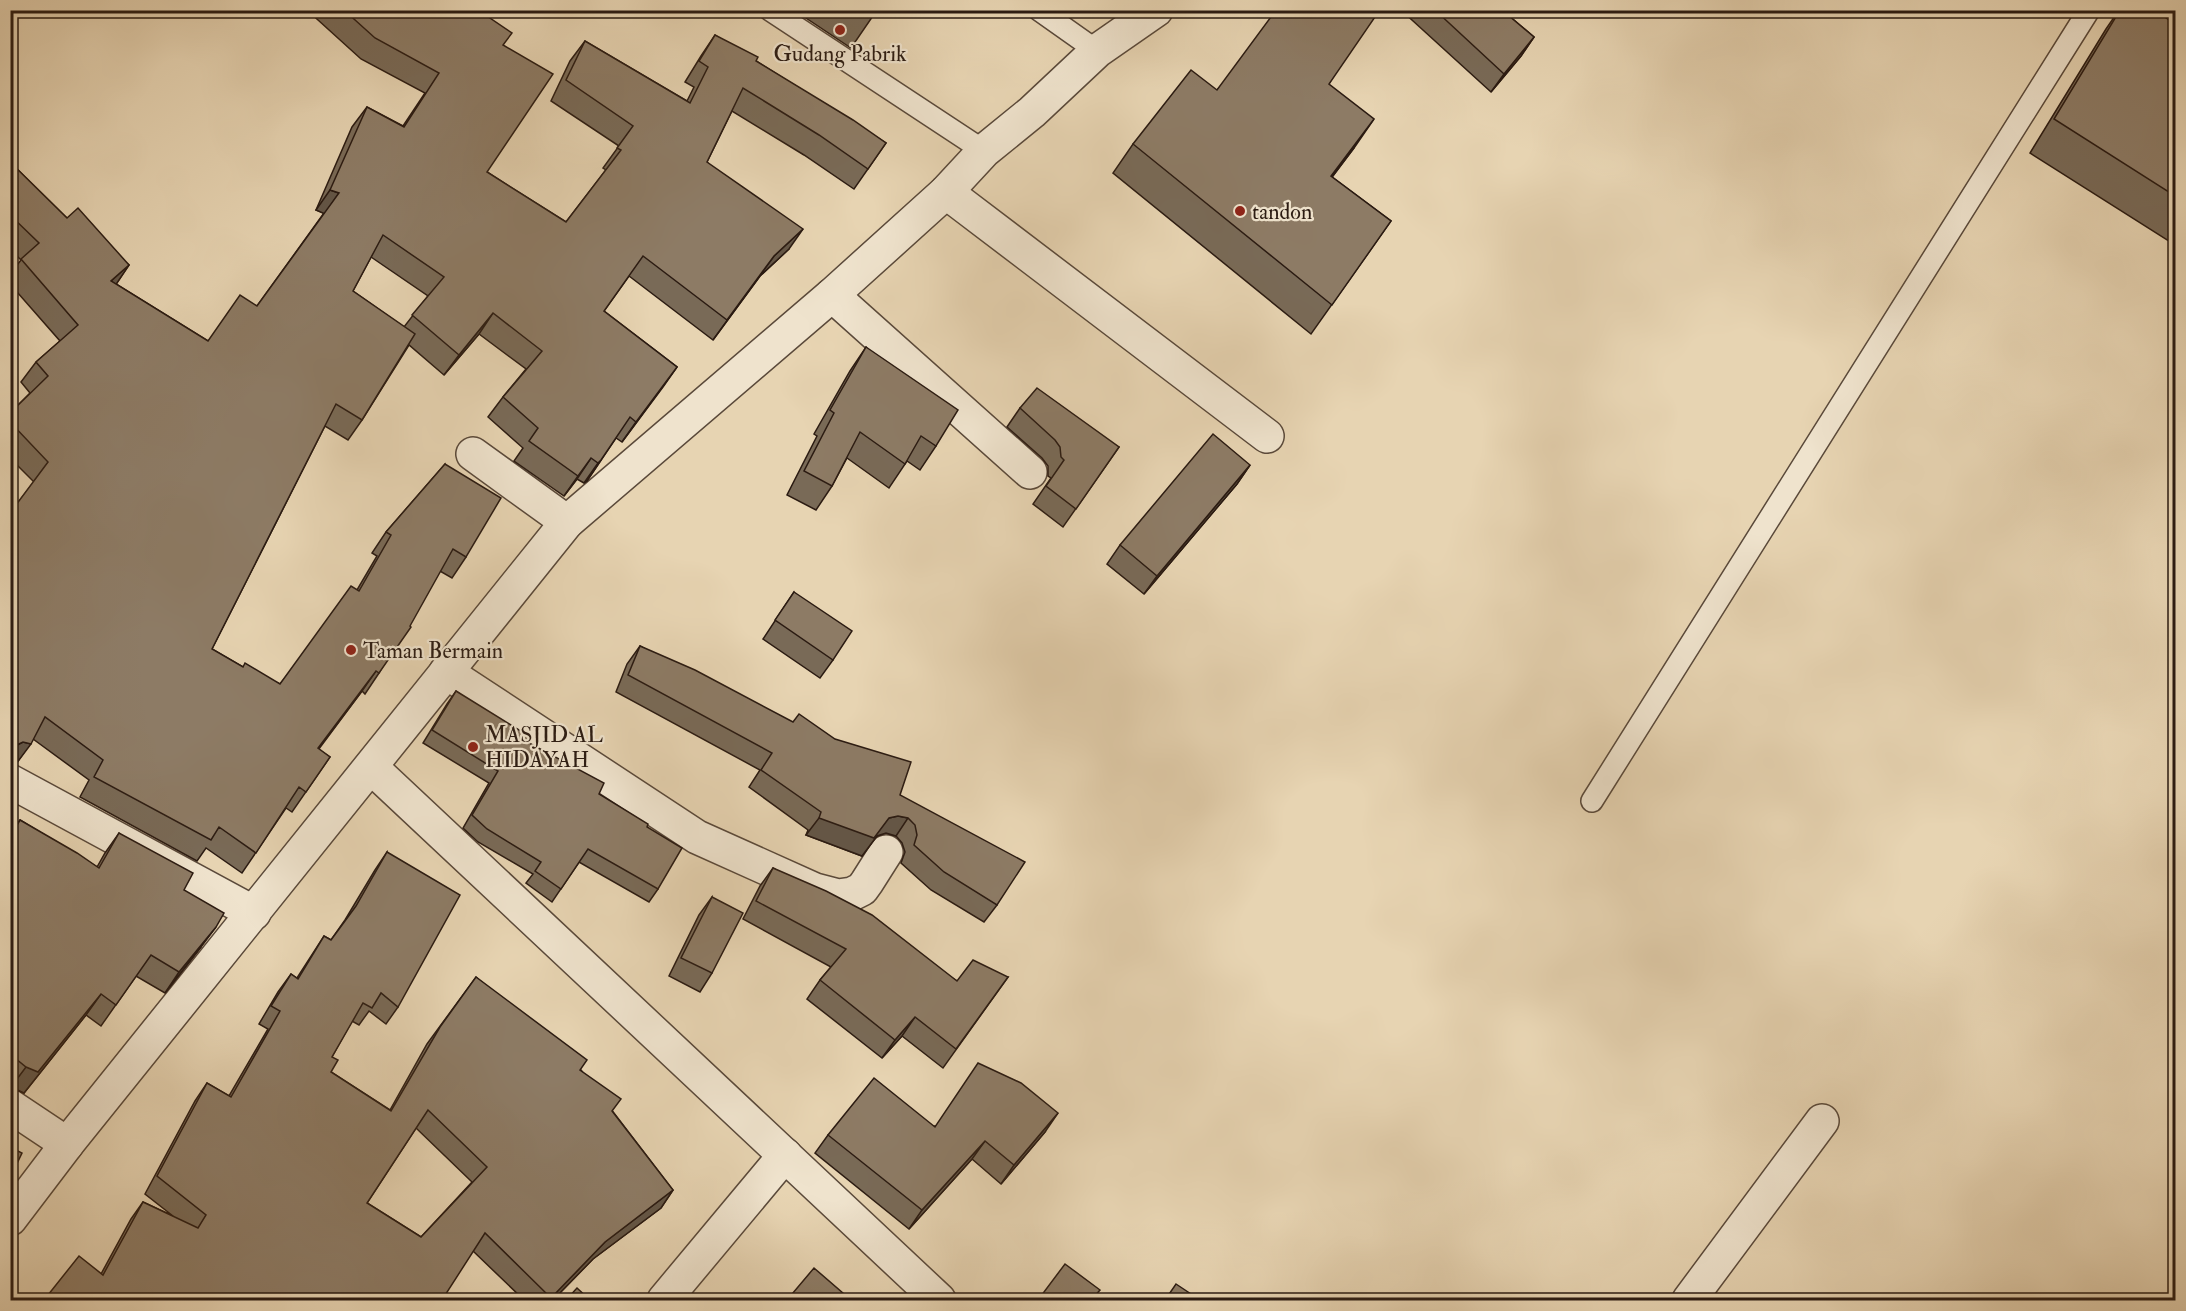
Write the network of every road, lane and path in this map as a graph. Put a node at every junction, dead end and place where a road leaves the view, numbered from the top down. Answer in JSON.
{"nodes":[{"id":1,"x":770,"y":10,"type":"edge"},
{"id":2,"x":1039,"y":10,"type":"edge"},
{"id":3,"x":1156,"y":10,"type":"edge"},
{"id":4,"x":2089,"y":10,"type":"edge"},
{"id":5,"x":1097,"y":51,"type":"junction"},
{"id":6,"x":984,"y":151,"type":"junction"},
{"id":7,"x":946,"y":192,"type":"junction"},
{"id":8,"x":832,"y":295,"type":"junction"},
{"id":9,"x":1267,"y":436,"type":"dead end"},
{"id":10,"x":473,"y":454,"type":"dead end"},
{"id":11,"x":1030,"y":472,"type":"dead end"},
{"id":12,"x":567,"y":522,"type":"junction"},
{"id":13,"x":446,"y":672,"type":"junction"},
{"id":14,"x":371,"y":768,"type":"junction"},
{"id":15,"x":10,"y":782,"type":"edge"},
{"id":16,"x":1592,"y":801,"type":"dead end"},
{"id":17,"x":886,"y":852,"type":"dead end"},
{"id":18,"x":254,"y":913,"type":"junction"},
{"id":19,"x":10,"y":1106,"type":"edge"},
{"id":20,"x":1822,"y":1121,"type":"dead end"},
{"id":21,"x":67,"y":1144,"type":"junction"},
{"id":22,"x":785,"y":1155,"type":"junction"},
{"id":23,"x":10,"y":1219,"type":"edge"},
{"id":24,"x":664,"y":1300,"type":"edge"},
{"id":25,"x":939,"y":1300,"type":"edge"},
{"id":26,"x":1689,"y":1300,"type":"edge"}],
"edges":[{"from":1,"to":6,"type":"lane"},
{"from":2,"to":5,"type":"lane"},
{"from":3,"to":5,"type":"street"},
{"from":4,"to":16,"type":"lane"},
{"from":5,"to":6,"type":"street"},
{"from":6,"to":7,"type":"street"},
{"from":7,"to":8,"type":"street"},
{"from":7,"to":9,"type":"street"},
{"from":8,"to":11,"type":"street"},
{"from":8,"to":12,"type":"street"},
{"from":10,"to":12,"type":"street"},
{"from":12,"to":13,"type":"street"},
{"from":13,"to":14,"type":"street"},
{"from":13,"to":17,"type":"street"},
{"from":14,"to":18,"type":"street"},
{"from":14,"to":22,"type":"street"},
{"from":15,"to":18,"type":"street"},
{"from":18,"to":21,"type":"street"},
{"from":19,"to":21,"type":"street"},
{"from":20,"to":26,"type":"street"},
{"from":21,"to":23,"type":"street"},
{"from":22,"to":24,"type":"street"},
{"from":22,"to":25,"type":"street"}]}
